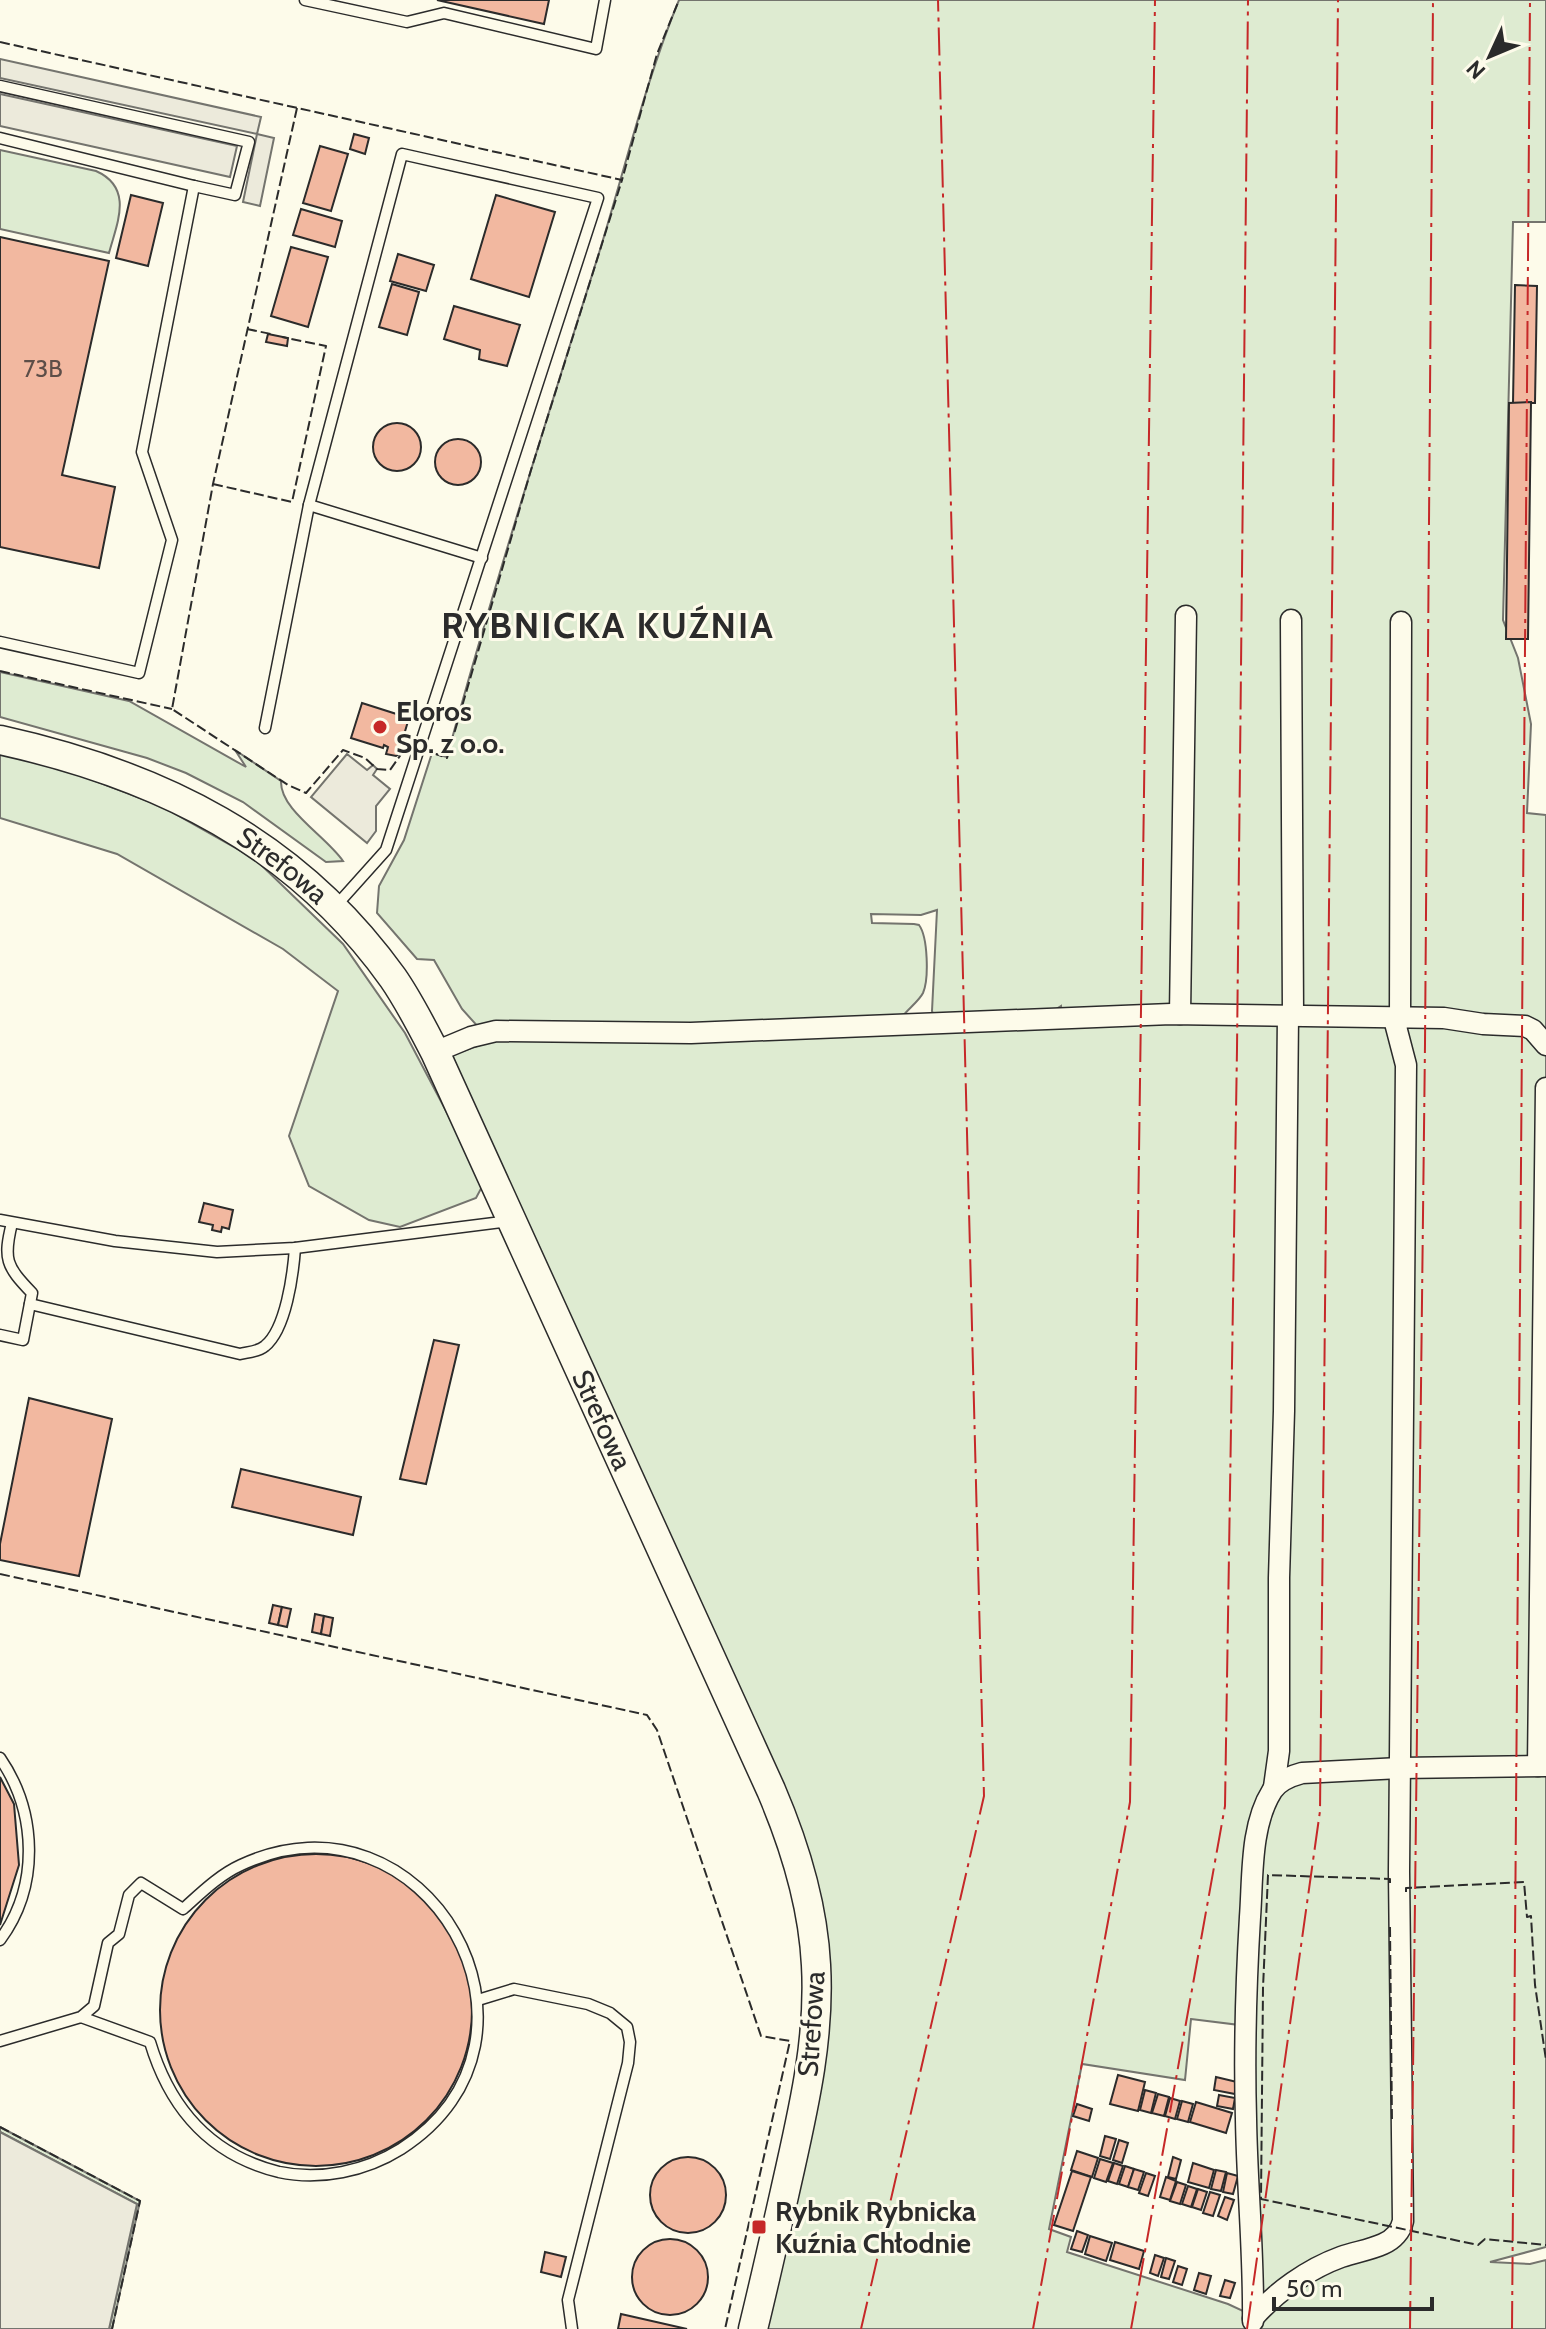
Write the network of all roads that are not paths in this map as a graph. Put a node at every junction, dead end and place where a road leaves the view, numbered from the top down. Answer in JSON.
{"nodes":[{"id":1,"x":305,"y":0,"type":"edge"},
{"id":2,"x":605,"y":0,"type":"edge"},
{"id":3,"x":0,"y":86,"type":"edge"},
{"id":4,"x":0,"y":138,"type":"edge"},
{"id":5,"x":194,"y":186,"type":"junction"},
{"id":6,"x":309,"y":505,"type":"junction"},
{"id":7,"x":482,"y":558,"type":"junction"},
{"id":8,"x":1186,"y":616,"type":"dead end"},
{"id":9,"x":1291,"y":620,"type":"dead end"},
{"id":10,"x":1401,"y":622,"type":"dead end"},
{"id":11,"x":0,"y":642,"type":"edge"},
{"id":12,"x":265,"y":728,"type":"dead end"},
{"id":13,"x":0,"y":740,"type":"edge"},
{"id":14,"x":334,"y":908,"type":"junction"},
{"id":15,"x":1180,"y":1014,"type":"junction"},
{"id":16,"x":1291,"y":1014,"type":"junction"},
{"id":17,"x":1397,"y":1019,"type":"junction"},
{"id":18,"x":1546,"y":1045,"type":"edge"},
{"id":19,"x":435,"y":1052,"type":"junction"},
{"id":20,"x":1546,"y":1088,"type":"edge"},
{"id":21,"x":511,"y":1220,"type":"junction"},
{"id":22,"x":6,"y":1221,"type":"edge"},
{"id":23,"x":295,"y":1248,"type":"junction"},
{"id":24,"x":30,"y":1304,"type":"junction"},
{"id":25,"x":0,"y":1335,"type":"edge"},
{"id":26,"x":0,"y":1758,"type":"edge"},
{"id":27,"x":1542,"y":1766,"type":"edge"},
{"id":28,"x":1400,"y":1768,"type":"junction"},
{"id":29,"x":1274,"y":1787,"type":"junction"},
{"id":30,"x":0,"y":1940,"type":"edge"},
{"id":31,"x":478,"y":2000,"type":"junction"},
{"id":32,"x":81,"y":2017,"type":"junction"},
{"id":33,"x":0,"y":2041,"type":"edge"},
{"id":34,"x":1253,"y":2323,"type":"edge"},
{"id":35,"x":572,"y":2329,"type":"edge"},
{"id":36,"x":753,"y":2329,"type":"edge"}],
"edges":[{"from":1,"to":2,"type":"lane"},
{"from":3,"to":5,"type":"lane"},
{"from":4,"to":5,"type":"lane"},
{"from":5,"to":11,"type":"lane"},
{"from":6,"to":7,"type":"lane"},
{"from":6,"to":7,"type":"lane"},
{"from":6,"to":12,"type":"lane"},
{"from":7,"to":14,"type":"lane"},
{"from":8,"to":15,"type":"street"},
{"from":9,"to":16,"type":"street"},
{"from":10,"to":17,"type":"street"},
{"from":13,"to":14,"type":"street","name":"Strefowa"},
{"from":14,"to":19,"type":"street","name":"Strefowa"},
{"from":15,"to":16,"type":"street"},
{"from":15,"to":19,"type":"street"},
{"from":16,"to":17,"type":"street"},
{"from":16,"to":29,"type":"street"},
{"from":17,"to":18,"type":"street"},
{"from":17,"to":28,"type":"street"},
{"from":19,"to":21,"type":"street","name":"Strefowa"},
{"from":20,"to":27,"type":"street"},
{"from":21,"to":23,"type":"lane"},
{"from":21,"to":36,"type":"street","name":"Strefowa"},
{"from":22,"to":23,"type":"lane"},
{"from":22,"to":24,"type":"lane"},
{"from":23,"to":24,"type":"lane"},
{"from":24,"to":25,"type":"lane"},
{"from":26,"to":30,"type":"lane"},
{"from":27,"to":28,"type":"street"},
{"from":28,"to":29,"type":"street"},
{"from":28,"to":34,"type":"street"},
{"from":29,"to":34,"type":"street"},
{"from":31,"to":32,"type":"lane"},
{"from":31,"to":32,"type":"lane"},
{"from":31,"to":35,"type":"lane"},
{"from":32,"to":33,"type":"lane"}]}
